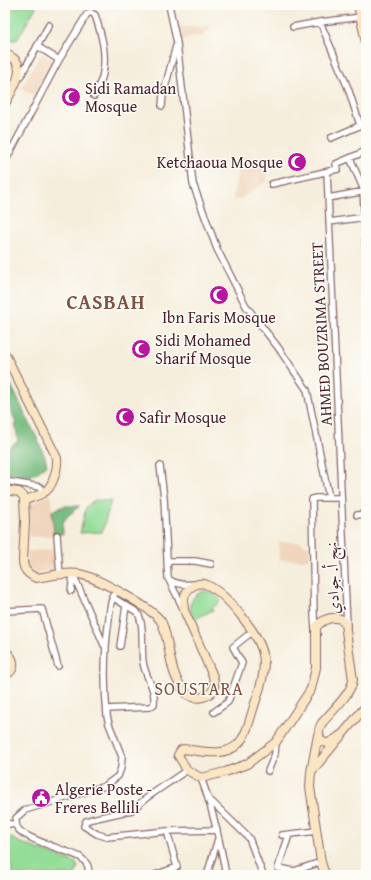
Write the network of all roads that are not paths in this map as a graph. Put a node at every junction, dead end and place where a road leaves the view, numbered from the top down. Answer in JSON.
{"nodes":[{"id":1,"x":358,"y":5,"type":"edge"},
{"id":2,"x":169,"y":6,"type":"edge"},
{"id":3,"x":361,"y":17,"type":"junction"},
{"id":4,"x":320,"y":22,"type":"junction"},
{"id":5,"x":49,"y":25,"type":"dead end"},
{"id":6,"x":293,"y":27,"type":"dead end"},
{"id":7,"x":177,"y":43,"type":"junction"},
{"id":8,"x":366,"y":43,"type":"edge"},
{"id":9,"x":37,"y":46,"type":"junction"},
{"id":10,"x":5,"y":54,"type":"edge"},
{"id":11,"x":59,"y":60,"type":"junction"},
{"id":12,"x":18,"y":79,"type":"junction"},
{"id":13,"x":94,"y":96,"type":"dead end"},
{"id":14,"x":5,"y":104,"type":"edge"},
{"id":15,"x":162,"y":106,"type":"dead end"},
{"id":16,"x":363,"y":124,"type":"edge"},
{"id":17,"x":331,"y":138,"type":"dead end"},
{"id":18,"x":366,"y":151,"type":"edge"},
{"id":19,"x":350,"y":158,"type":"junction"},
{"id":20,"x":5,"y":162,"type":"edge"},
{"id":21,"x":327,"y":172,"type":"junction"},
{"id":22,"x":272,"y":184,"type":"dead end"},
{"id":23,"x":364,"y":191,"type":"edge"},
{"id":24,"x":328,"y":198,"type":"junction"},
{"id":25,"x":365,"y":217,"type":"edge"},
{"id":26,"x":329,"y":222,"type":"junction"},
{"id":27,"x":366,"y":250,"type":"edge"},
{"id":28,"x":5,"y":354,"type":"edge"},
{"id":29,"x":160,"y":466,"type":"dead end"},
{"id":30,"x":5,"y":481,"type":"edge"},
{"id":31,"x":5,"y":490,"type":"edge"},
{"id":32,"x":44,"y":493,"type":"junction"},
{"id":33,"x":341,"y":496,"type":"junction"},
{"id":34,"x":329,"y":498,"type":"junction"},
{"id":35,"x":25,"y":500,"type":"junction"},
{"id":36,"x":366,"y":514,"type":"edge"},
{"id":37,"x":357,"y":515,"type":"dead end"},
{"id":38,"x":57,"y":535,"type":"dead end"},
{"id":39,"x":167,"y":561,"type":"junction"},
{"id":40,"x":211,"y":564,"type":"dead end"},
{"id":41,"x":73,"y":574,"type":"junction"},
{"id":42,"x":60,"y":575,"type":"junction"},
{"id":43,"x":168,"y":578,"type":"junction"},
{"id":44,"x":200,"y":584,"type":"junction"},
{"id":45,"x":71,"y":591,"type":"dead end"},
{"id":46,"x":114,"y":593,"type":"junction"},
{"id":47,"x":126,"y":606,"type":"junction"},
{"id":48,"x":184,"y":610,"type":"junction"},
{"id":49,"x":5,"y":611,"type":"edge"},
{"id":50,"x":253,"y":631,"type":"junction"},
{"id":51,"x":316,"y":633,"type":"junction"},
{"id":52,"x":105,"y":646,"type":"junction"},
{"id":53,"x":120,"y":646,"type":"dead end"},
{"id":54,"x":5,"y":652,"type":"edge"},
{"id":55,"x":351,"y":658,"type":"junction"},
{"id":56,"x":58,"y":666,"type":"dead end"},
{"id":57,"x":5,"y":675,"type":"edge"},
{"id":58,"x":366,"y":706,"type":"edge"},
{"id":59,"x":107,"y":709,"type":"junction"},
{"id":60,"x":214,"y":712,"type":"dead end"},
{"id":61,"x":319,"y":728,"type":"junction"},
{"id":62,"x":341,"y":735,"type":"junction"},
{"id":63,"x":276,"y":742,"type":"junction"},
{"id":64,"x":187,"y":770,"type":"junction"},
{"id":65,"x":268,"y":771,"type":"dead end"},
{"id":66,"x":311,"y":772,"type":"junction"},
{"id":67,"x":201,"y":778,"type":"junction"},
{"id":68,"x":209,"y":799,"type":"junction"},
{"id":69,"x":5,"y":823,"type":"edge"},
{"id":70,"x":16,"y":825,"type":"junction"},
{"id":71,"x":217,"y":830,"type":"junction"},
{"id":72,"x":167,"y":831,"type":"junction"},
{"id":73,"x":317,"y":831,"type":"junction"},
{"id":74,"x":282,"y":835,"type":"dead end"},
{"id":75,"x":290,"y":835,"type":"junction"},
{"id":76,"x":219,"y":837,"type":"junction"},
{"id":77,"x":321,"y":862,"type":"junction"},
{"id":78,"x":86,"y":875,"type":"edge"},
{"id":79,"x":155,"y":875,"type":"edge"},
{"id":80,"x":207,"y":875,"type":"edge"},
{"id":81,"x":226,"y":875,"type":"edge"},
{"id":82,"x":263,"y":875,"type":"edge"},
{"id":83,"x":325,"y":875,"type":"edge"}],
"edges":[{"from":1,"to":3,"type":"street"},
{"from":2,"to":7,"type":"street"},
{"from":3,"to":4,"type":"street"},
{"from":3,"to":8,"type":"street"},
{"from":4,"to":6,"type":"street"},
{"from":4,"to":16,"type":"street"},
{"from":5,"to":9,"type":"street"},
{"from":7,"to":15,"type":"street"},
{"from":7,"to":34,"type":"street"},
{"from":9,"to":11,"type":"street"},
{"from":9,"to":12,"type":"street"},
{"from":10,"to":12,"type":"street"},
{"from":11,"to":13,"type":"street"},
{"from":11,"to":20,"type":"street"},
{"from":12,"to":14,"type":"street"},
{"from":16,"to":17,"type":"street"},
{"from":18,"to":19,"type":"street"},
{"from":19,"to":21,"type":"street"},
{"from":19,"to":23,"type":"street"},
{"from":21,"to":22,"type":"street"},
{"from":21,"to":24,"type":"street","name":"AHMED BOUZRIMA STREET"},
{"from":23,"to":24,"type":"street"},
{"from":23,"to":25,"type":"street"},
{"from":24,"to":26,"type":"street","name":"AHMED BOUZRIMA STREET"},
{"from":25,"to":26,"type":"street"},
{"from":25,"to":27,"type":"street"},
{"from":26,"to":33,"type":"street","name":"AHMED BOUZRIMA STREET"},
{"from":28,"to":32,"type":"street"},
{"from":29,"to":39,"type":"street"},
{"from":30,"to":32,"type":"street"},
{"from":31,"to":35,"type":"street"},
{"from":32,"to":35,"type":"street"},
{"from":33,"to":34,"type":"street"},
{"from":33,"to":55,"type":"street","name":"نهج أ. جوادي"},
{"from":34,"to":51,"type":"street"},
{"from":35,"to":42,"type":"street"},
{"from":36,"to":37,"type":"street"},
{"from":38,"to":42,"type":"street"},
{"from":39,"to":40,"type":"street"},
{"from":39,"to":43,"type":"street"},
{"from":41,"to":42,"type":"street"},
{"from":41,"to":45,"type":"street"},
{"from":41,"to":46,"type":"street"},
{"from":41,"to":52,"type":"street"},
{"from":43,"to":44,"type":"street"},
{"from":43,"to":48,"type":"street"},
{"from":44,"to":48,"type":"street"},
{"from":44,"to":50,"type":"street"},
{"from":46,"to":47,"type":"street"},
{"from":46,"to":48,"type":"street"},
{"from":46,"to":52,"type":"street"},
{"from":47,"to":53,"type":"street"},
{"from":47,"to":59,"type":"street"},
{"from":49,"to":56,"type":"street"},
{"from":50,"to":60,"type":"street"},
{"from":50,"to":64,"type":"street"},
{"from":51,"to":55,"type":"street"},
{"from":51,"to":63,"type":"street"},
{"from":52,"to":59,"type":"street"},
{"from":54,"to":57,"type":"street"},
{"from":55,"to":61,"type":"street"},
{"from":58,"to":62,"type":"street"},
{"from":59,"to":70,"type":"street"},
{"from":61,"to":62,"type":"street"},
{"from":61,"to":66,"type":"street"},
{"from":62,"to":66,"type":"street"},
{"from":63,"to":65,"type":"street"},
{"from":63,"to":67,"type":"street"},
{"from":64,"to":67,"type":"street"},
{"from":64,"to":72,"type":"street"},
{"from":66,"to":73,"type":"street"},
{"from":67,"to":68,"type":"street"},
{"from":68,"to":71,"type":"street"},
{"from":68,"to":82,"type":"street"},
{"from":69,"to":70,"type":"street"},
{"from":70,"to":78,"type":"street"},
{"from":71,"to":72,"type":"street"},
{"from":71,"to":76,"type":"street"},
{"from":72,"to":79,"type":"street"},
{"from":73,"to":75,"type":"street"},
{"from":73,"to":77,"type":"street"},
{"from":74,"to":75,"type":"street"},
{"from":75,"to":77,"type":"street"},
{"from":76,"to":80,"type":"street"},
{"from":76,"to":81,"type":"street"},
{"from":77,"to":83,"type":"street"}]}
